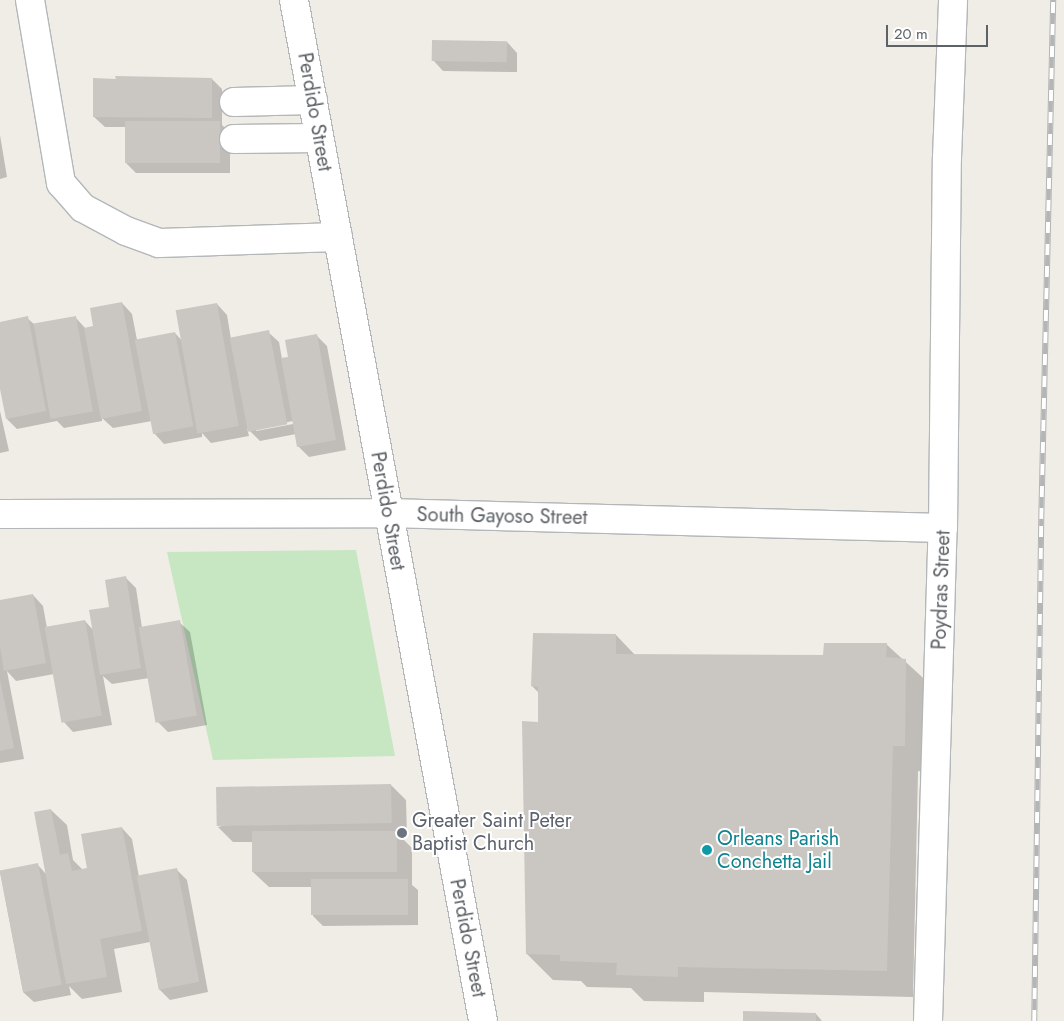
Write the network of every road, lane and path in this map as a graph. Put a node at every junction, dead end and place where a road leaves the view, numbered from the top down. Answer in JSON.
{"nodes":[{"id":1,"x":30,"y":0,"type":"edge"},
{"id":2,"x":294,"y":0,"type":"edge"},
{"id":3,"x":953,"y":0,"type":"edge"},
{"id":4,"x":313,"y":100,"type":"junction"},
{"id":5,"x":234,"y":102,"type":"dead end"},
{"id":6,"x":320,"y":138,"type":"junction"},
{"id":7,"x":234,"y":139,"type":"dead end"},
{"id":8,"x":338,"y":238,"type":"junction"},
{"id":9,"x":0,"y":514,"type":"edge"},
{"id":10,"x":388,"y":514,"type":"junction"},
{"id":11,"x":943,"y":528,"type":"junction"},
{"id":12,"x":483,"y":1021,"type":"edge"},
{"id":13,"x":928,"y":1021,"type":"edge"}],
"edges":[{"from":1,"to":8,"type":"street"},
{"from":2,"to":4,"type":"street","name":"Perdido Street"},
{"from":3,"to":11,"type":"street","name":"Poydras Street"},
{"from":4,"to":5,"type":"street"},
{"from":4,"to":6,"type":"street","name":"Perdido Street"},
{"from":6,"to":7,"type":"street"},
{"from":6,"to":8,"type":"street","name":"Perdido Street"},
{"from":8,"to":10,"type":"street","name":"Perdido Street"},
{"from":9,"to":10,"type":"street","name":"South Gayoso Street"},
{"from":10,"to":11,"type":"street","name":"South Gayoso Street"},
{"from":10,"to":12,"type":"street","name":"Perdido Street"},
{"from":11,"to":13,"type":"street","name":"Poydras Street"}]}
